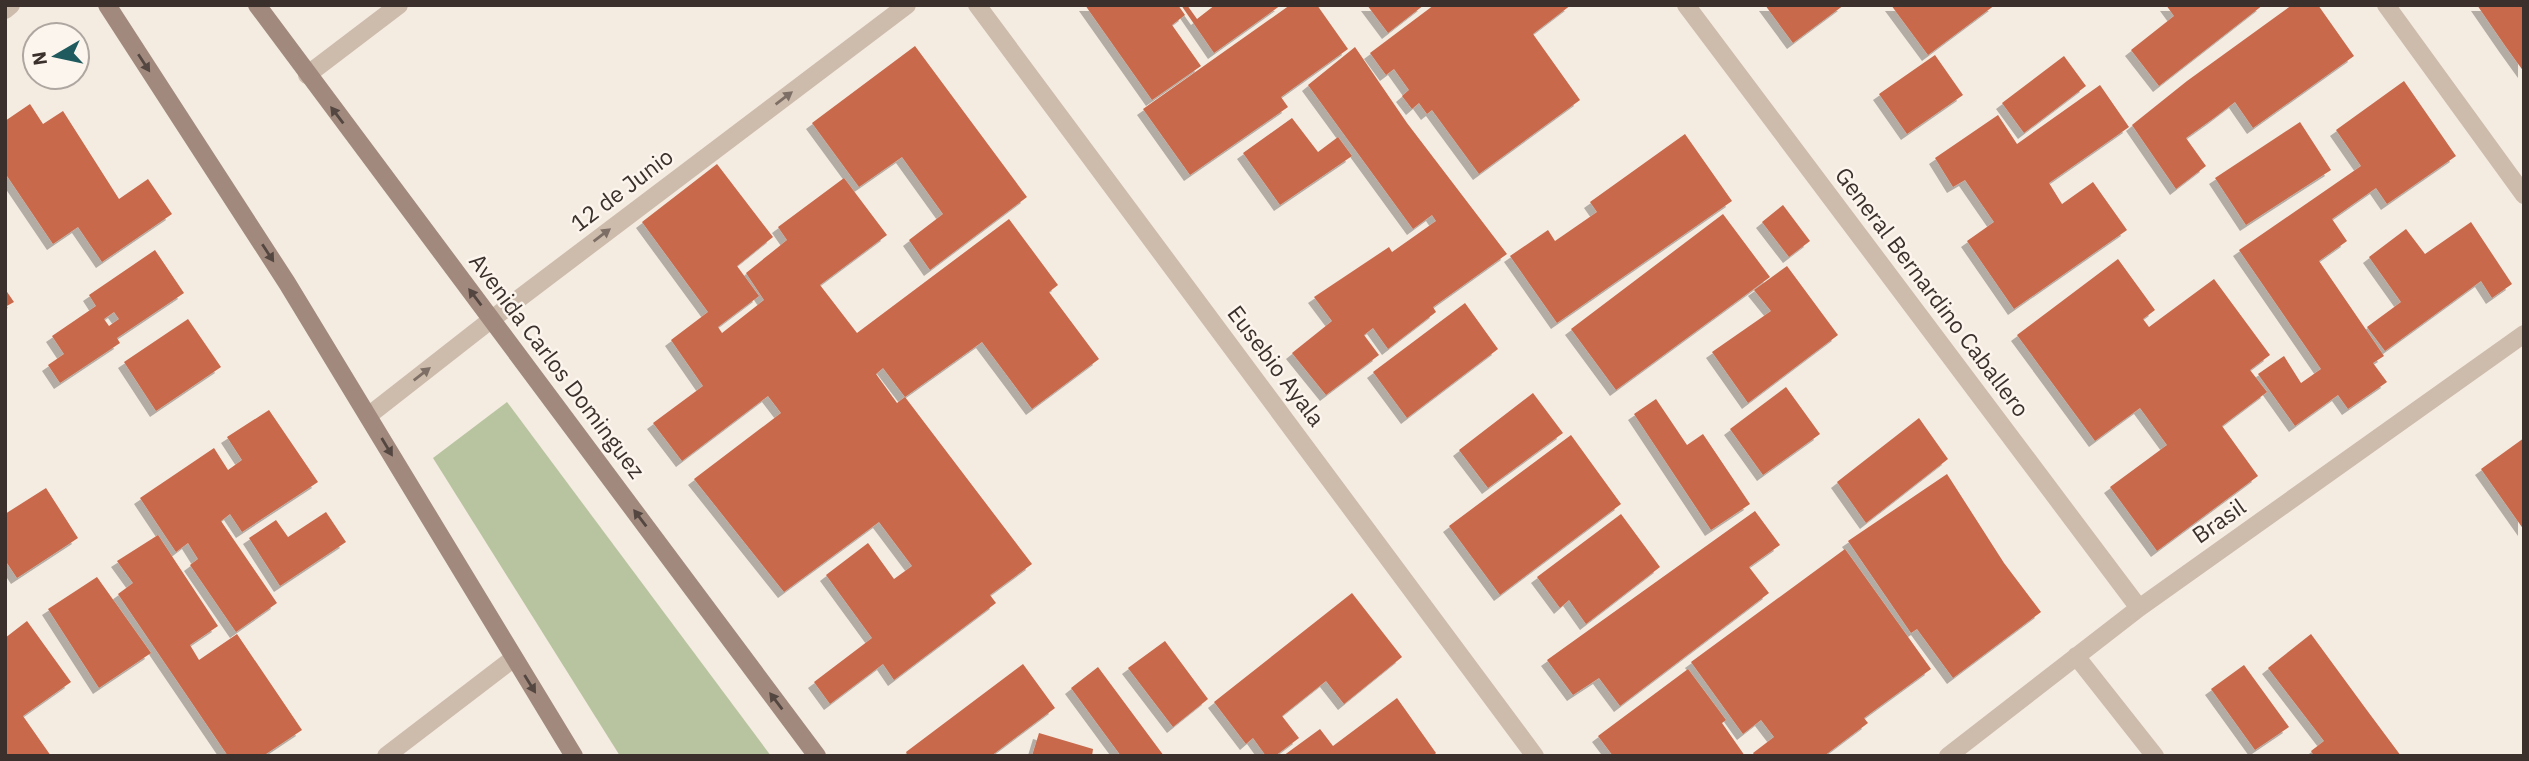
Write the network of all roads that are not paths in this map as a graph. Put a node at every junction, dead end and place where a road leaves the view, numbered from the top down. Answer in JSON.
{"nodes":[{"id":1,"x":11,"y":5,"type":"edge"},
{"id":2,"x":107,"y":5,"type":"edge"},
{"id":3,"x":257,"y":5,"type":"edge"},
{"id":4,"x":399,"y":5,"type":"edge"},
{"id":5,"x":907,"y":5,"type":"edge"},
{"id":6,"x":977,"y":5,"type":"edge"},
{"id":7,"x":1685,"y":5,"type":"edge"},
{"id":8,"x":2386,"y":5,"type":"edge"},
{"id":9,"x":5,"y":10,"type":"edge"},
{"id":10,"x":307,"y":75,"type":"junction"},
{"id":11,"x":2524,"y":195,"type":"edge"},
{"id":12,"x":492,"y":319,"type":"junction"},
{"id":13,"x":2524,"y":334,"type":"edge"},
{"id":14,"x":368,"y":416,"type":"junction"},
{"id":15,"x":2139,"y":608,"type":"junction"},
{"id":16,"x":2076,"y":656,"type":"junction"},
{"id":17,"x":514,"y":657,"type":"junction"},
{"id":18,"x":386,"y":756,"type":"edge"},
{"id":19,"x":574,"y":756,"type":"edge"},
{"id":20,"x":817,"y":756,"type":"edge"},
{"id":21,"x":1535,"y":756,"type":"edge"},
{"id":22,"x":1948,"y":756,"type":"edge"},
{"id":23,"x":2155,"y":756,"type":"edge"}],
"edges":[{"from":1,"to":9,"type":"street"},
{"from":2,"to":14,"type":"main road","one_way":true},
{"from":3,"to":10,"type":"main road","name":"Avenida Carlos Dominguez"},
{"from":4,"to":10,"type":"street"},
{"from":12,"to":5,"type":"street","name":"12 de Junio","one_way":true},
{"from":6,"to":21,"type":"street","name":"Eusebio Ayala"},
{"from":7,"to":15,"type":"street","name":"General Bernardino Caballero"},
{"from":8,"to":11,"type":"street"},
{"from":12,"to":10,"type":"main road","name":"Avenida Carlos Dominguez","one_way":true},
{"from":14,"to":12,"type":"street","name":"12 de Junio","one_way":true},
{"from":20,"to":12,"type":"main road","name":"Avenida Carlos Dominguez","one_way":true},
{"from":13,"to":15,"type":"street","name":"Brasil"},
{"from":14,"to":17,"type":"main road","one_way":true},
{"from":15,"to":16,"type":"street","name":"Brasil"},
{"from":16,"to":22,"type":"street","name":"Brasil"},
{"from":16,"to":23,"type":"street"},
{"from":17,"to":18,"type":"street"},
{"from":17,"to":19,"type":"main road","one_way":true}]}
